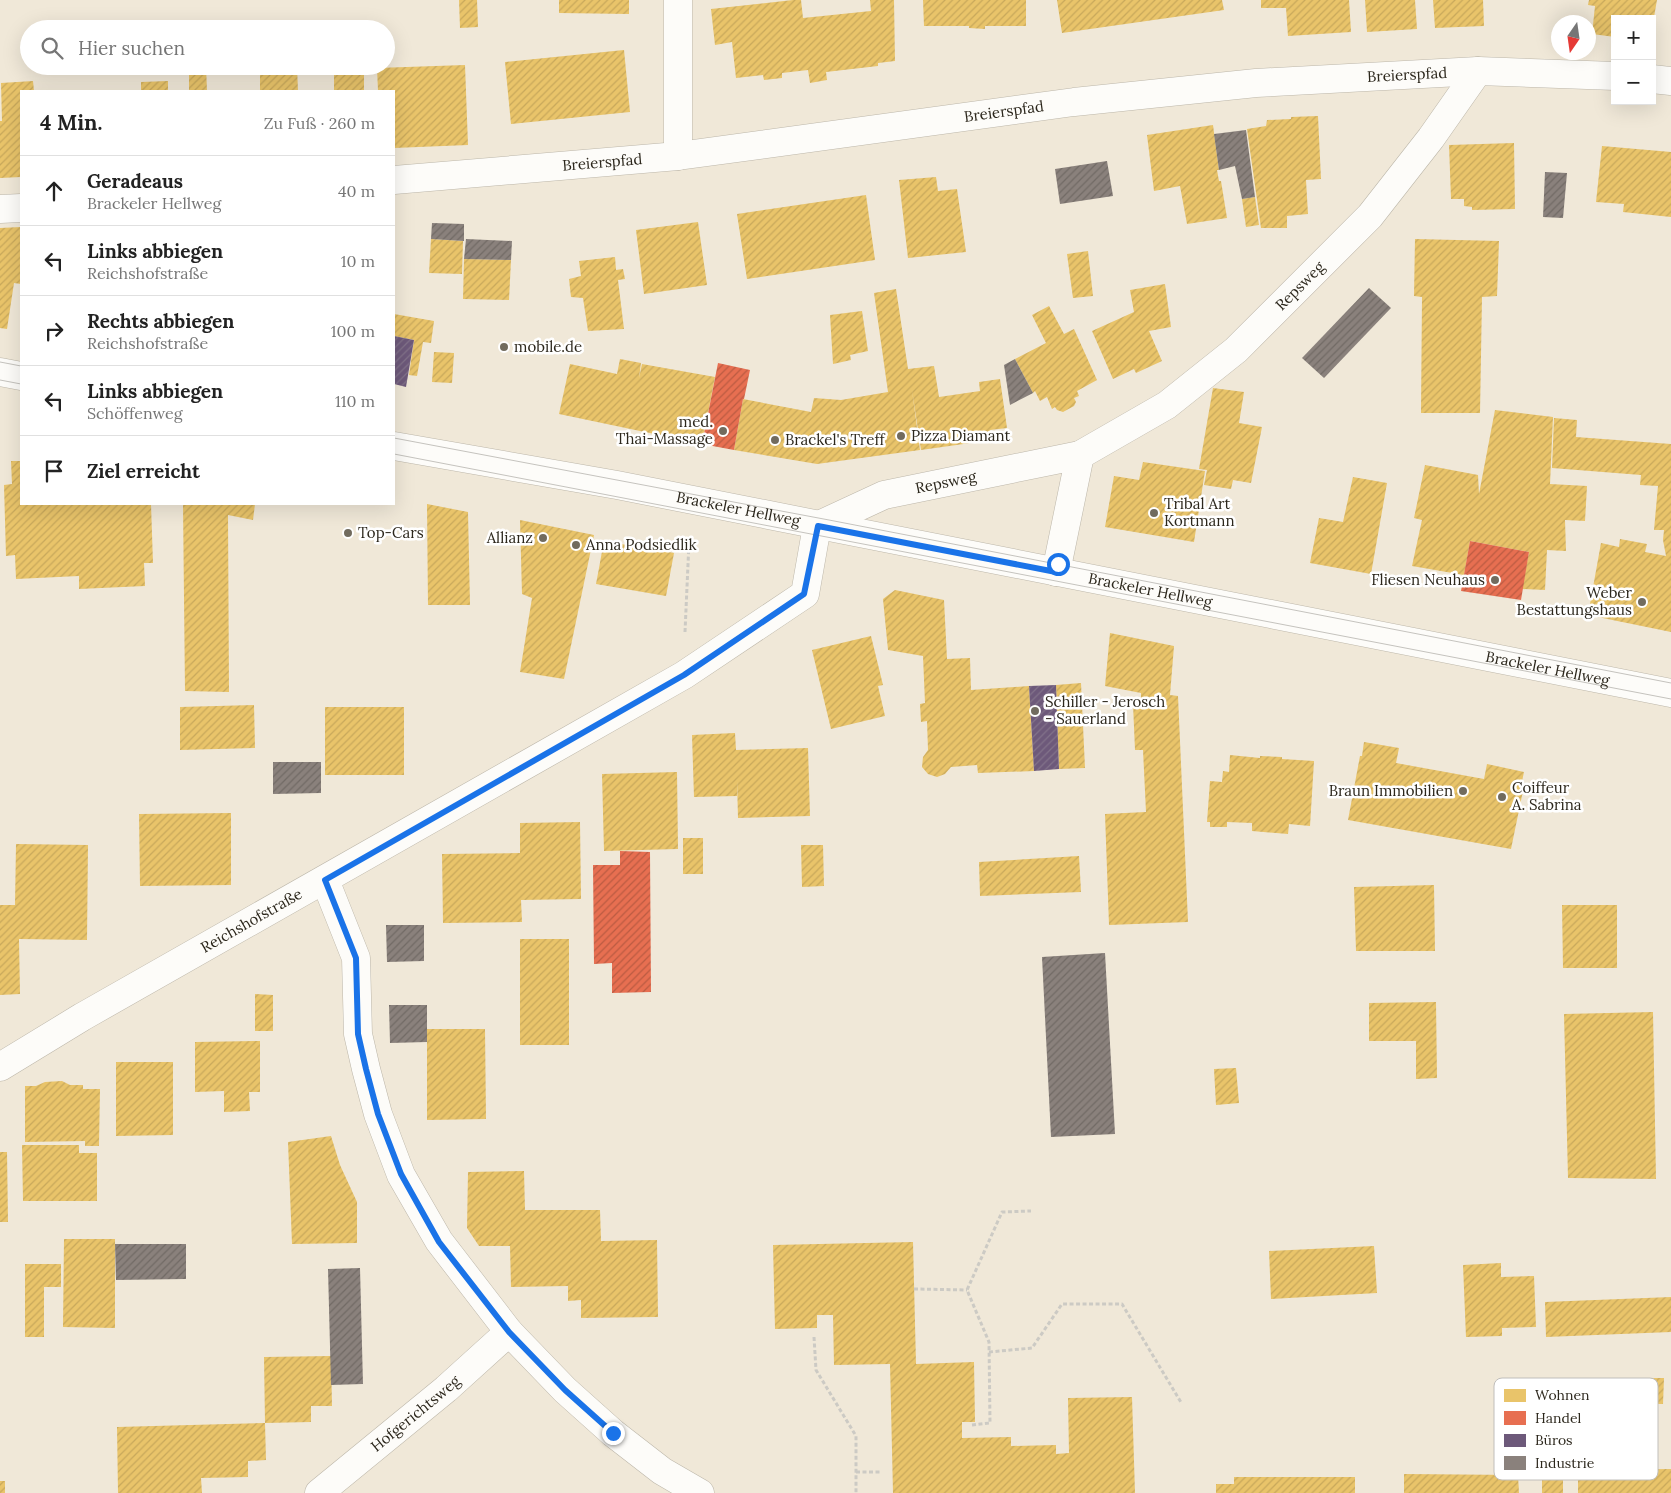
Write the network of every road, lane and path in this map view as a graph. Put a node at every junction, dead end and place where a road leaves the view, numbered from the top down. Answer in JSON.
{"nodes":[{"id":1,"x":678,"y":0,"type":"edge"},
{"id":2,"x":1478,"y":71,"type":"junction"},
{"id":3,"x":1611,"y":76,"type":"edge"},
{"id":4,"x":1656,"y":79,"type":"edge"},
{"id":5,"x":1671,"y":81,"type":"edge"},
{"id":6,"x":678,"y":156,"type":"junction"},
{"id":7,"x":395,"y":180,"type":"edge"},
{"id":8,"x":20,"y":208,"type":"edge"},
{"id":9,"x":0,"y":209,"type":"edge"},
{"id":10,"x":0,"y":372,"type":"edge"},
{"id":11,"x":20,"y":376,"type":"edge"},
{"id":12,"x":395,"y":446,"type":"edge"},
{"id":13,"x":1080,"y":455,"type":"junction"},
{"id":14,"x":818,"y":526,"type":"junction"},
{"id":15,"x":688,"y":542,"type":"dead end"},
{"id":16,"x":1056,"y":572,"type":"junction"},
{"id":17,"x":697,"y":666,"type":"junction"},
{"id":18,"x":1671,"y":693,"type":"edge"},
{"id":19,"x":325,"y":880,"type":"junction"},
{"id":20,"x":0,"y":1067,"type":"edge"},
{"id":21,"x":1030,"y":1211,"type":"dead end"},
{"id":22,"x":914,"y":1289,"type":"dead end"},
{"id":23,"x":967,"y":1290,"type":"junction"},
{"id":24,"x":509,"y":1332,"type":"junction"},
{"id":25,"x":814,"y":1337,"type":"dead end"},
{"id":26,"x":989,"y":1352,"type":"junction"},
{"id":27,"x":1182,"y":1404,"type":"dead end"},
{"id":28,"x":972,"y":1425,"type":"dead end"},
{"id":29,"x":856,"y":1472,"type":"junction"},
{"id":30,"x":880,"y":1472,"type":"dead end"},
{"id":31,"x":319,"y":1493,"type":"edge"},
{"id":32,"x":700,"y":1493,"type":"edge"},
{"id":33,"x":856,"y":1493,"type":"edge"}],
"edges":[{"from":1,"to":6,"type":"street"},
{"from":2,"to":3,"type":"street","name":"Breierspfad"},
{"from":2,"to":6,"type":"street","name":"Breierspfad"},
{"from":2,"to":13,"type":"street","name":"Repsweg"},
{"from":4,"to":5,"type":"street"},
{"from":6,"to":7,"type":"street","name":"Breierspfad"},
{"from":8,"to":9,"type":"street"},
{"from":10,"to":11,"type":"street"},
{"from":12,"to":14,"type":"street","name":"Brackeler Hellweg"},
{"from":13,"to":14,"type":"street","name":"Repsweg"},
{"from":13,"to":16,"type":"street"},
{"from":14,"to":16,"type":"street","name":"Brackeler Hellweg"},
{"from":14,"to":17,"type":"street","name":"Reichshofstraße"},
{"from":15,"to":17,"type":"path"},
{"from":16,"to":18,"type":"street","name":"Brackeler Hellweg"},
{"from":17,"to":19,"type":"street","name":"Reichshofstraße"},
{"from":19,"to":20,"type":"street","name":"Reichshofstraße"},
{"from":19,"to":24,"type":"street"},
{"from":21,"to":23,"type":"path"},
{"from":22,"to":23,"type":"path"},
{"from":23,"to":26,"type":"path"},
{"from":24,"to":31,"type":"street","name":"Hofgerichtsweg"},
{"from":24,"to":32,"type":"street"},
{"from":25,"to":29,"type":"path"},
{"from":26,"to":27,"type":"path"},
{"from":26,"to":28,"type":"path"},
{"from":29,"to":30,"type":"path"},
{"from":29,"to":33,"type":"path"}]}
